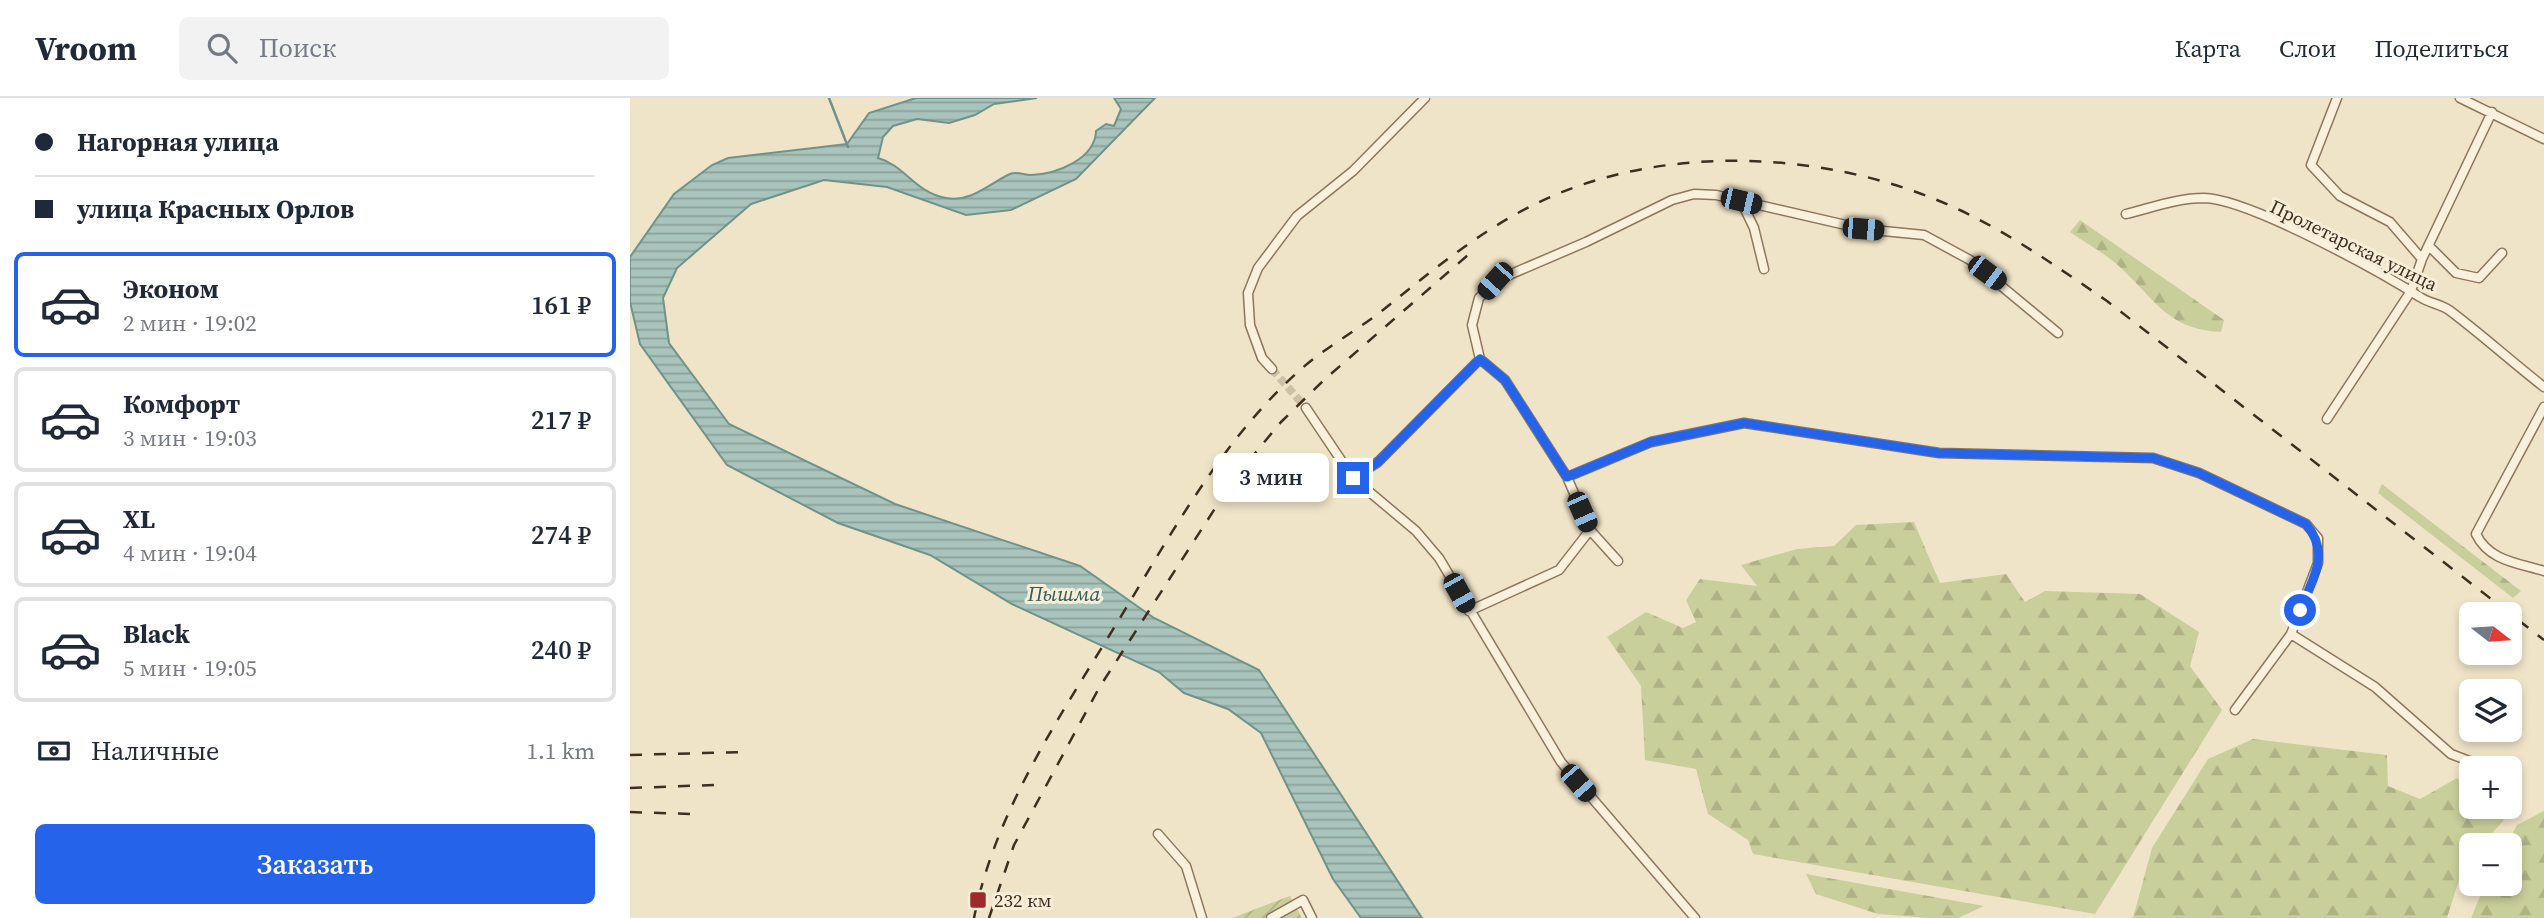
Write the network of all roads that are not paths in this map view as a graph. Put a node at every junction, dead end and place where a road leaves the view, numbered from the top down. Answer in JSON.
{"nodes":[{"id":1,"x":1425,"y":98,"type":"edge"},
{"id":2,"x":2337,"y":98,"type":"edge"},
{"id":3,"x":2460,"y":98,"type":"edge"},
{"id":4,"x":2492,"y":112,"type":"junction"},
{"id":5,"x":2544,"y":139,"type":"edge"},
{"id":6,"x":1741,"y":201,"type":"junction"},
{"id":7,"x":2126,"y":214,"type":"dead end"},
{"id":8,"x":2429,"y":246,"type":"junction"},
{"id":9,"x":2502,"y":253,"type":"dead end"},
{"id":10,"x":2422,"y":259,"type":"junction"},
{"id":11,"x":1764,"y":269,"type":"dead end"},
{"id":12,"x":2411,"y":291,"type":"junction"},
{"id":13,"x":2058,"y":334,"type":"dead end"},
{"id":14,"x":1480,"y":359,"type":"junction"},
{"id":15,"x":1272,"y":369,"type":"tunnel mouth"},
{"id":16,"x":2544,"y":387,"type":"edge"},
{"id":17,"x":2544,"y":407,"type":"edge"},
{"id":18,"x":1306,"y":408,"type":"tunnel mouth"},
{"id":19,"x":2327,"y":419,"type":"dead end"},
{"id":20,"x":1567,"y":477,"type":"junction"},
{"id":21,"x":1353,"y":478,"type":"junction"},
{"id":22,"x":1590,"y":530,"type":"junction"},
{"id":23,"x":1618,"y":561,"type":"dead end"},
{"id":24,"x":2544,"y":571,"type":"edge"},
{"id":25,"x":1469,"y":611,"type":"junction"},
{"id":26,"x":2291,"y":634,"type":"junction"},
{"id":27,"x":2235,"y":710,"type":"dead end"},
{"id":28,"x":2459,"y":757,"type":"edge"},
{"id":29,"x":1158,"y":834,"type":"dead end"},
{"id":30,"x":1202,"y":918,"type":"edge"},
{"id":31,"x":1270,"y":918,"type":"edge"},
{"id":32,"x":1312,"y":918,"type":"edge"},
{"id":33,"x":1695,"y":918,"type":"edge"}],
"edges":[{"from":1,"to":15,"type":"street"},
{"from":2,"to":10,"type":"street","name":"Пролетарская улица"},
{"from":3,"to":4,"type":"street"},
{"from":4,"to":5,"type":"street"},
{"from":4,"to":8,"type":"street"},
{"from":6,"to":11,"type":"street"},
{"from":6,"to":13,"type":"street"},
{"from":6,"to":14,"type":"street"},
{"from":7,"to":12,"type":"street","name":"Пролетарская улица"},
{"from":8,"to":9,"type":"street","name":"Пролетарская улица"},
{"from":8,"to":10,"type":"street"},
{"from":10,"to":12,"type":"street"},
{"from":12,"to":16,"type":"street","name":"Пролетарская улица"},
{"from":12,"to":19,"type":"street"},
{"from":14,"to":20,"type":"street"},
{"from":14,"to":21,"type":"street"},
{"from":17,"to":24,"type":"street"},
{"from":18,"to":21,"type":"street"},
{"from":20,"to":22,"type":"street"},
{"from":20,"to":26,"type":"street"},
{"from":21,"to":25,"type":"street"},
{"from":22,"to":23,"type":"street"},
{"from":22,"to":25,"type":"street"},
{"from":25,"to":33,"type":"street"},
{"from":26,"to":27,"type":"street"},
{"from":26,"to":28,"type":"street"},
{"from":29,"to":30,"type":"street"},
{"from":31,"to":32,"type":"street"}]}
